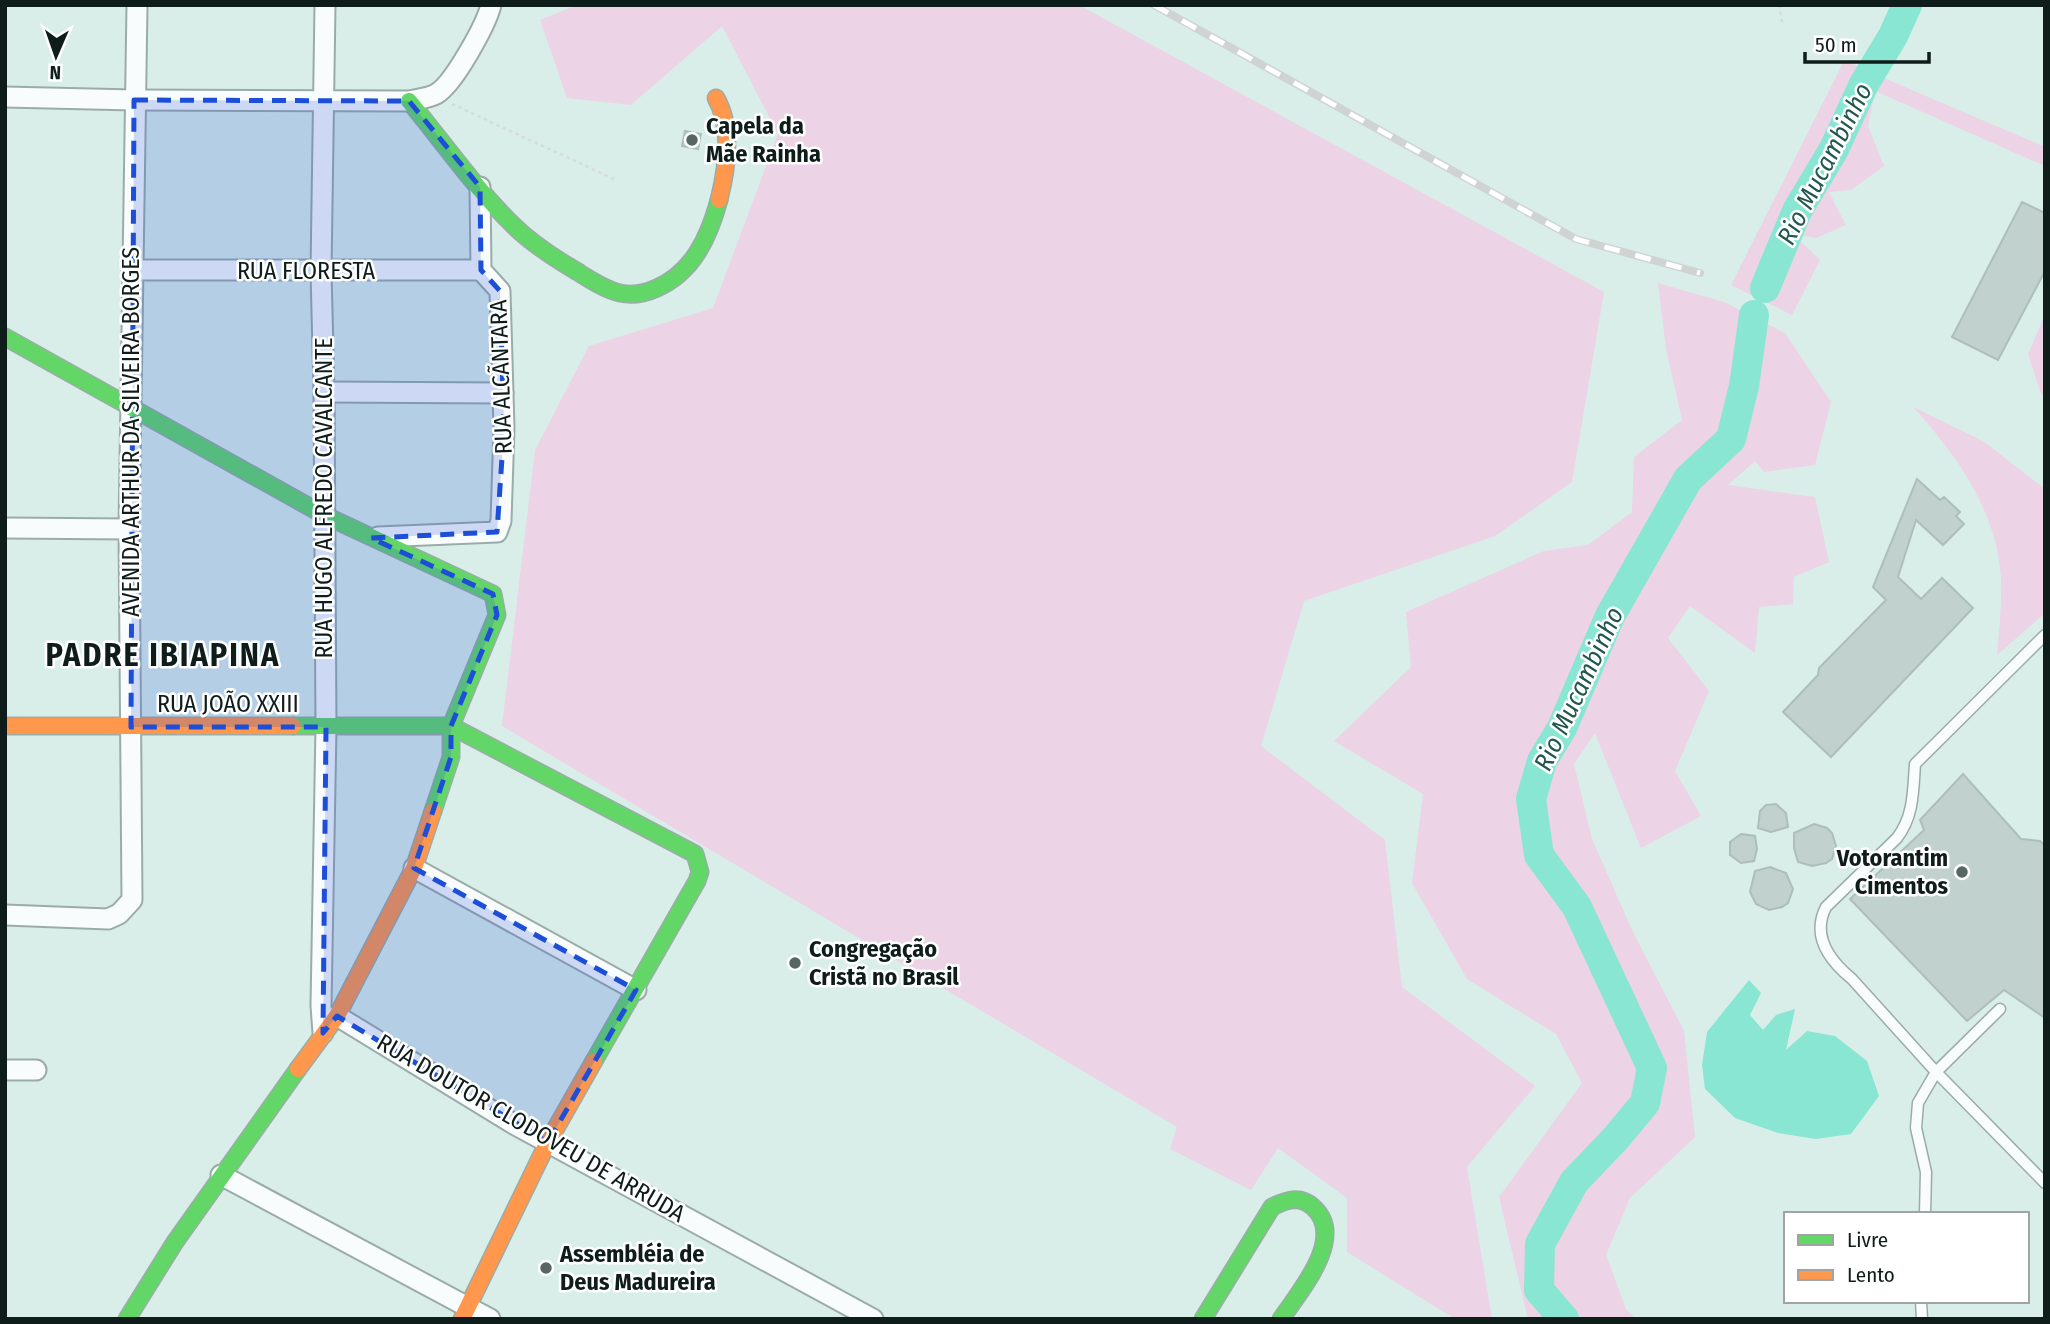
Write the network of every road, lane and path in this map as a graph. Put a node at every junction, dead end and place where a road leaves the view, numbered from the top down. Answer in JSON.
{"nodes":[{"id":1,"x":137,"y":5,"type":"edge"},
{"id":2,"x":324,"y":5,"type":"edge"},
{"id":3,"x":491,"y":5,"type":"edge"},
{"id":4,"x":1779,"y":5,"type":"edge"},
{"id":5,"x":1782,"y":22,"type":"dead end"},
{"id":6,"x":434,"y":96,"type":"junction"},
{"id":7,"x":5,"y":97,"type":"edge"},
{"id":8,"x":716,"y":98,"type":"dead end"},
{"id":9,"x":134,"y":100,"type":"junction"},
{"id":10,"x":409,"y":101,"type":"junction"},
{"id":11,"x":324,"y":102,"type":"junction"},
{"id":12,"x":614,"y":179,"type":"dead end"},
{"id":13,"x":480,"y":187,"type":"junction"},
{"id":14,"x":132,"y":270,"type":"junction"},
{"id":15,"x":481,"y":270,"type":"junction"},
{"id":16,"x":321,"y":271,"type":"junction"},
{"id":17,"x":5,"y":337,"type":"edge"},
{"id":18,"x":324,"y":392,"type":"junction"},
{"id":19,"x":503,"y":393,"type":"junction"},
{"id":20,"x":132,"y":405,"type":"junction"},
{"id":21,"x":324,"y":515,"type":"junction"},
{"id":22,"x":5,"y":528,"type":"edge"},
{"id":23,"x":129,"y":529,"type":"junction"},
{"id":24,"x":371,"y":538,"type":"junction"},
{"id":25,"x":2045,"y":635,"type":"edge"},
{"id":26,"x":5,"y":726,"type":"edge"},
{"id":27,"x":451,"y":726,"type":"junction"},
{"id":28,"x":131,"y":727,"type":"junction"},
{"id":29,"x":326,"y":727,"type":"junction"},
{"id":30,"x":414,"y":868,"type":"junction"},
{"id":31,"x":5,"y":915,"type":"edge"},
{"id":32,"x":636,"y":990,"type":"junction"},
{"id":33,"x":2000,"y":1009,"type":"dead end"},
{"id":34,"x":337,"y":1016,"type":"junction"},
{"id":35,"x":323,"y":1033,"type":"junction"},
{"id":36,"x":5,"y":1070,"type":"edge"},
{"id":37,"x":36,"y":1070,"type":"dead end"},
{"id":38,"x":1936,"y":1072,"type":"junction"},
{"id":39,"x":548,"y":1142,"type":"junction"},
{"id":40,"x":221,"y":1175,"type":"junction"},
{"id":41,"x":2045,"y":1183,"type":"edge"},
{"id":42,"x":1925,"y":1212,"type":"edge"},
{"id":43,"x":464,"y":1312,"type":"edge"},
{"id":44,"x":127,"y":1319,"type":"edge"},
{"id":45,"x":490,"y":1319,"type":"edge"},
{"id":46,"x":873,"y":1319,"type":"edge"},
{"id":47,"x":1203,"y":1319,"type":"edge"},
{"id":48,"x":1281,"y":1319,"type":"edge"}],
"edges":[{"from":1,"to":9,"type":"street","name":"AVENIDA ARTHUR DA SILVEIRA BORGES"},
{"from":2,"to":11,"type":"street","name":"RUA HUGO ALFREDO CAVALCANTE"},
{"from":3,"to":6,"type":"street"},
{"from":4,"to":5,"type":"path"},
{"from":6,"to":10,"type":"street"},
{"from":6,"to":12,"type":"path"},
{"from":7,"to":9,"type":"street"},
{"from":8,"to":13,"type":"street"},
{"from":9,"to":11,"type":"street"},
{"from":9,"to":14,"type":"street","name":"AVENIDA ARTHUR DA SILVEIRA BORGES"},
{"from":10,"to":11,"type":"street"},
{"from":10,"to":13,"type":"street"},
{"from":11,"to":16,"type":"street","name":"RUA HUGO ALFREDO CAVALCANTE"},
{"from":13,"to":15,"type":"street","name":"RUA ALCÃNTARA"},
{"from":14,"to":16,"type":"street","name":"RUA FLORESTA"},
{"from":14,"to":20,"type":"street","name":"AVENIDA ARTHUR DA SILVEIRA BORGES"},
{"from":15,"to":16,"type":"street","name":"RUA FLORESTA"},
{"from":15,"to":19,"type":"street","name":"RUA ALCÃNTARA"},
{"from":16,"to":18,"type":"street","name":"RUA HUGO ALFREDO CAVALCANTE"},
{"from":17,"to":20,"type":"street"},
{"from":18,"to":19,"type":"street"},
{"from":18,"to":21,"type":"street","name":"RUA HUGO ALFREDO CAVALCANTE"},
{"from":19,"to":24,"type":"street","name":"RUA ALCÃNTARA"},
{"from":20,"to":21,"type":"street"},
{"from":20,"to":23,"type":"street","name":"AVENIDA ARTHUR DA SILVEIRA BORGES"},
{"from":21,"to":24,"type":"street"},
{"from":21,"to":29,"type":"street","name":"RUA HUGO ALFREDO CAVALCANTE"},
{"from":22,"to":23,"type":"street"},
{"from":23,"to":28,"type":"street","name":"AVENIDA ARTHUR DA SILVEIRA BORGES"},
{"from":24,"to":27,"type":"street"},
{"from":25,"to":38,"type":"lane"},
{"from":26,"to":28,"type":"street","name":"RUA JOÃO XXIII"},
{"from":27,"to":29,"type":"street","name":"RUA JOÃO XXIII"},
{"from":27,"to":30,"type":"street"},
{"from":27,"to":32,"type":"street"},
{"from":28,"to":29,"type":"street","name":"RUA JOÃO XXIII"},
{"from":28,"to":31,"type":"street","name":"AVENIDA ARTHUR DA SILVEIRA BORGES"},
{"from":29,"to":35,"type":"street","name":"RUA HUGO ALFREDO CAVALCANTE"},
{"from":30,"to":32,"type":"street"},
{"from":30,"to":34,"type":"street"},
{"from":32,"to":39,"type":"street"},
{"from":33,"to":38,"type":"lane"},
{"from":34,"to":35,"type":"street"},
{"from":34,"to":39,"type":"street","name":"RUA DOUTOR CLODOVEU DE ARRUDA"},
{"from":35,"to":40,"type":"street"},
{"from":36,"to":37,"type":"street"},
{"from":38,"to":41,"type":"lane"},
{"from":38,"to":42,"type":"lane"},
{"from":39,"to":43,"type":"street"},
{"from":39,"to":46,"type":"street","name":"RUA DOUTOR CLODOVEU DE ARRUDA"},
{"from":40,"to":43,"type":"street"},
{"from":40,"to":44,"type":"street"},
{"from":43,"to":45,"type":"street"},
{"from":47,"to":48,"type":"street"}]}
